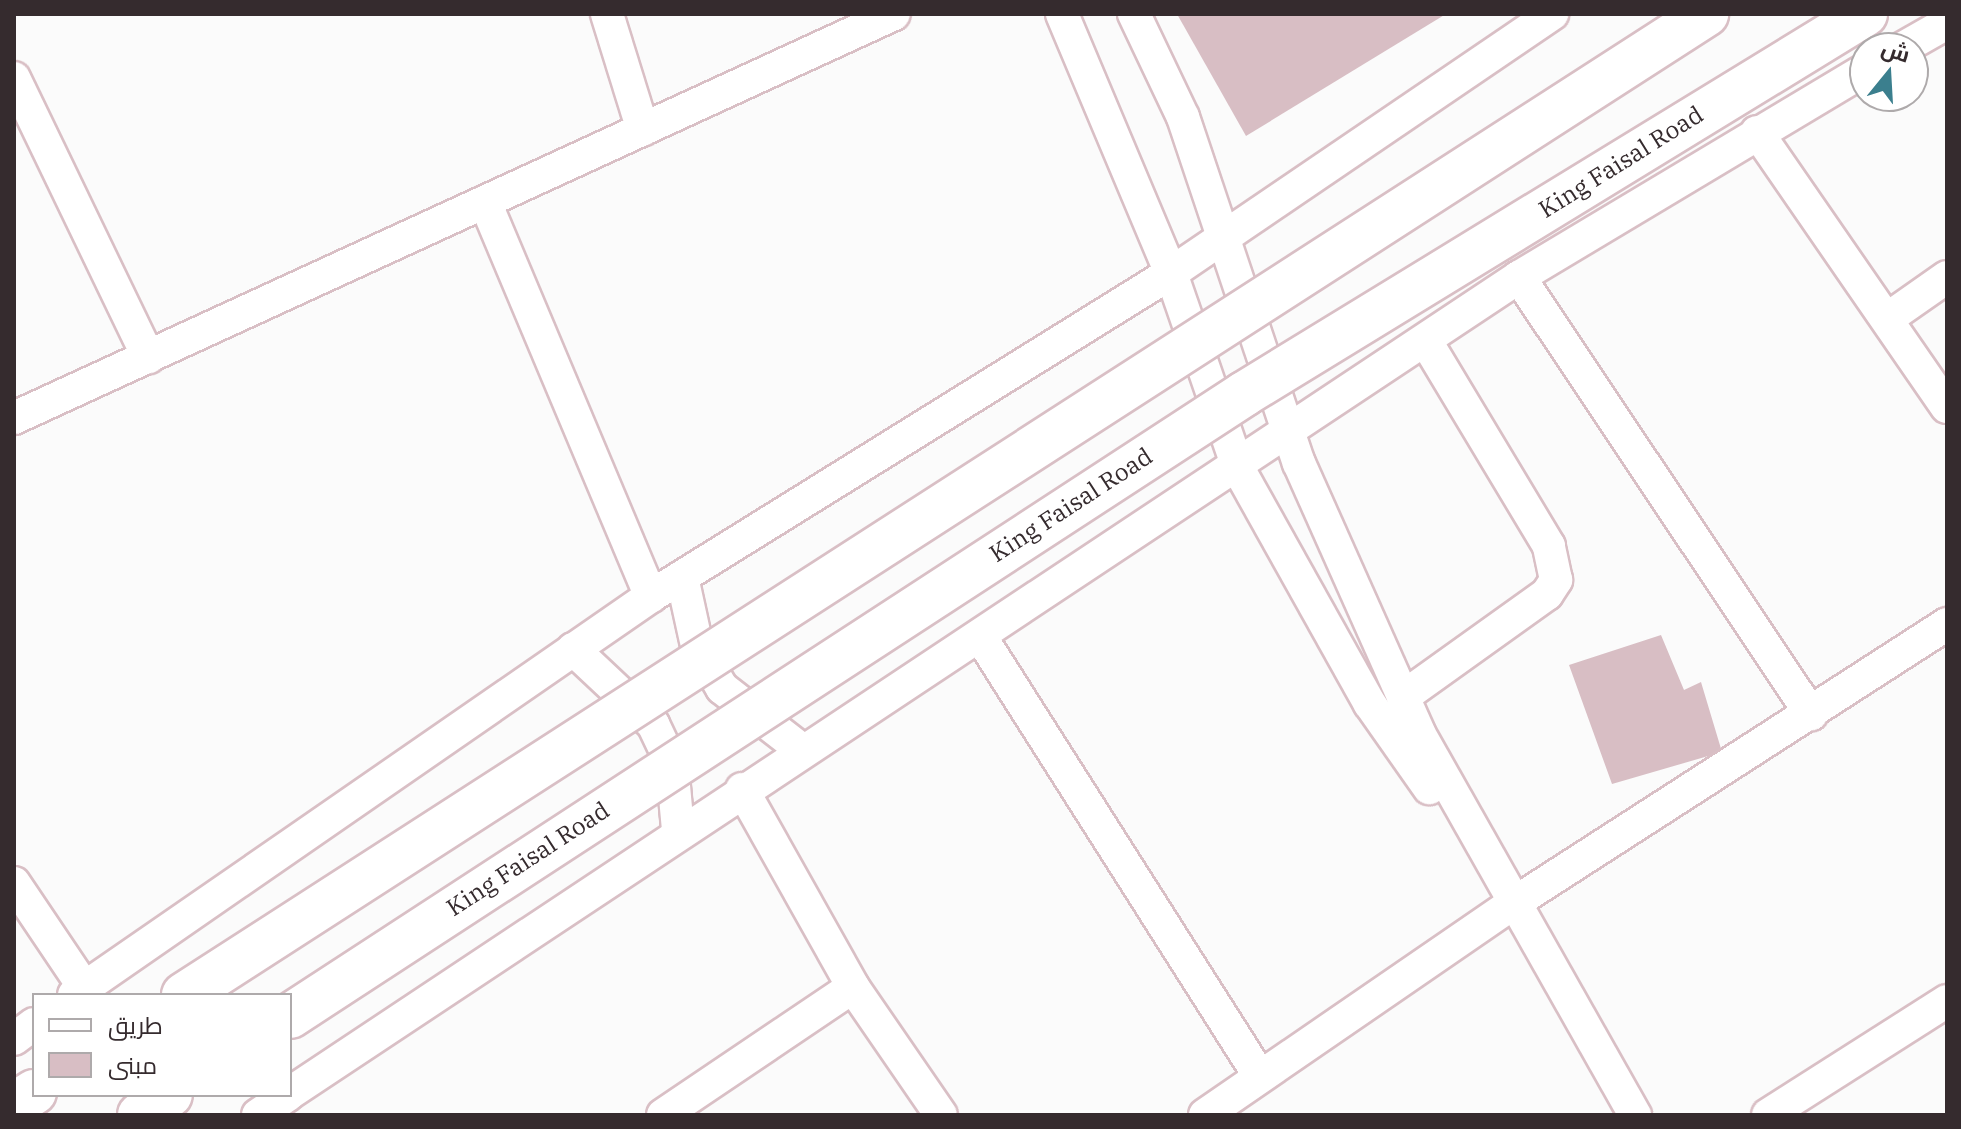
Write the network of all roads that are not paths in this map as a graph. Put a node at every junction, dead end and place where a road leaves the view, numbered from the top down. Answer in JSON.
{"nodes":[{"id":1,"x":607,"y":14,"type":"edge"},
{"id":2,"x":894,"y":14,"type":"edge"},
{"id":3,"x":1062,"y":14,"type":"edge"},
{"id":4,"x":1134,"y":14,"type":"edge"},
{"id":5,"x":1552,"y":14,"type":"edge"},
{"id":6,"x":1706,"y":14,"type":"edge"},
{"id":7,"x":1865,"y":14,"type":"edge"},
{"id":8,"x":1947,"y":23,"type":"edge"},
{"id":9,"x":1929,"y":33,"type":"edge"},
{"id":10,"x":14,"y":78,"type":"edge"},
{"id":11,"x":1849,"y":79,"type":"edge"},
{"id":12,"x":643,"y":130,"type":"junction"},
{"id":13,"x":1757,"y":132,"type":"junction"},
{"id":14,"x":485,"y":202,"type":"junction"},
{"id":15,"x":1222,"y":236,"type":"junction"},
{"id":16,"x":1171,"y":273,"type":"junction"},
{"id":17,"x":1519,"y":277,"type":"junction"},
{"id":18,"x":1947,"y":277,"type":"edge"},
{"id":19,"x":1887,"y":319,"type":"junction"},
{"id":20,"x":1425,"y":340,"type":"junction"},
{"id":21,"x":148,"y":357,"type":"junction"},
{"id":22,"x":1947,"y":407,"type":"edge"},
{"id":23,"x":14,"y":418,"type":"edge"},
{"id":24,"x":1288,"y":431,"type":"junction"},
{"id":25,"x":1238,"y":468,"type":"junction"},
{"id":26,"x":682,"y":577,"type":"junction"},
{"id":27,"x":651,"y":596,"type":"junction"},
{"id":28,"x":1947,"y":624,"type":"edge"},
{"id":29,"x":980,"y":636,"type":"junction"},
{"id":30,"x":573,"y":649,"type":"junction"},
{"id":31,"x":1403,"y":697,"type":"junction"},
{"id":32,"x":1811,"y":714,"type":"junction"},
{"id":33,"x":802,"y":750,"type":"junction"},
{"id":34,"x":742,"y":789,"type":"junction"},
{"id":35,"x":678,"y":830,"type":"junction"},
{"id":36,"x":14,"y":883,"type":"edge"},
{"id":37,"x":1511,"y":905,"type":"junction"},
{"id":38,"x":853,"y":987,"type":"junction"},
{"id":39,"x":79,"y":991,"type":"edge"},
{"id":40,"x":187,"y":993,"type":"edge"},
{"id":41,"x":1947,"y":1001,"type":"edge"},
{"id":42,"x":292,"y":1015,"type":"edge"},
{"id":43,"x":32,"y":1026,"type":"edge"},
{"id":44,"x":14,"y":1039,"type":"edge"},
{"id":45,"x":1259,"y":1075,"type":"junction"},
{"id":46,"x":292,"y":1092,"type":"edge"},
{"id":47,"x":32,"y":1093,"type":"edge"},
{"id":48,"x":167,"y":1097,"type":"edge"},
{"id":49,"x":285,"y":1097,"type":"edge"},
{"id":50,"x":14,"y":1105,"type":"edge"},
{"id":51,"x":140,"y":1115,"type":"edge"},
{"id":52,"x":258,"y":1115,"type":"edge"},
{"id":53,"x":663,"y":1115,"type":"edge"},
{"id":54,"x":941,"y":1115,"type":"edge"},
{"id":55,"x":1205,"y":1115,"type":"edge"},
{"id":56,"x":1635,"y":1115,"type":"edge"},
{"id":57,"x":1768,"y":1115,"type":"edge"}],
"edges":[{"from":1,"to":12,"type":"street"},
{"from":2,"to":12,"type":"street"},
{"from":3,"to":16,"type":"street"},
{"from":4,"to":15,"type":"street"},
{"from":5,"to":15,"type":"street"},
{"from":6,"to":40,"type":"highway","bridge":true},
{"from":7,"to":42,"type":"highway","name":"King Faisal Road","bridge":true},
{"from":8,"to":9,"type":"street"},
{"from":10,"to":21,"type":"street"},
{"from":11,"to":13,"type":"street"},
{"from":12,"to":14,"type":"street"},
{"from":13,"to":17,"type":"street"},
{"from":13,"to":19,"type":"street"},
{"from":14,"to":21,"type":"street"},
{"from":14,"to":27,"type":"street"},
{"from":15,"to":16,"type":"street"},
{"from":15,"to":24,"type":"street"},
{"from":16,"to":25,"type":"street"},
{"from":16,"to":26,"type":"street"},
{"from":17,"to":20,"type":"street"},
{"from":17,"to":32,"type":"street"},
{"from":18,"to":19,"type":"street"},
{"from":19,"to":22,"type":"street"},
{"from":20,"to":24,"type":"street"},
{"from":20,"to":31,"type":"street"},
{"from":21,"to":23,"type":"street"},
{"from":24,"to":25,"type":"street"},
{"from":24,"to":31,"type":"street"},
{"from":25,"to":29,"type":"street"},
{"from":25,"to":37,"type":"street"},
{"from":26,"to":27,"type":"street"},
{"from":26,"to":33,"type":"street"},
{"from":27,"to":30,"type":"street"},
{"from":28,"to":32,"type":"street"},
{"from":29,"to":33,"type":"street"},
{"from":29,"to":45,"type":"street"},
{"from":30,"to":35,"type":"street"},
{"from":30,"to":39,"type":"street"},
{"from":31,"to":37,"type":"street"},
{"from":32,"to":37,"type":"street"},
{"from":33,"to":34,"type":"street"},
{"from":34,"to":35,"type":"street"},
{"from":34,"to":38,"type":"street"},
{"from":35,"to":46,"type":"street"},
{"from":36,"to":39,"type":"street"},
{"from":37,"to":45,"type":"street"},
{"from":37,"to":56,"type":"street"},
{"from":38,"to":53,"type":"street"},
{"from":38,"to":54,"type":"street"},
{"from":41,"to":57,"type":"street"},
{"from":43,"to":44,"type":"street"},
{"from":45,"to":55,"type":"street"},
{"from":47,"to":50,"type":"highway"},
{"from":48,"to":51,"type":"highway"},
{"from":49,"to":52,"type":"street"}]}
